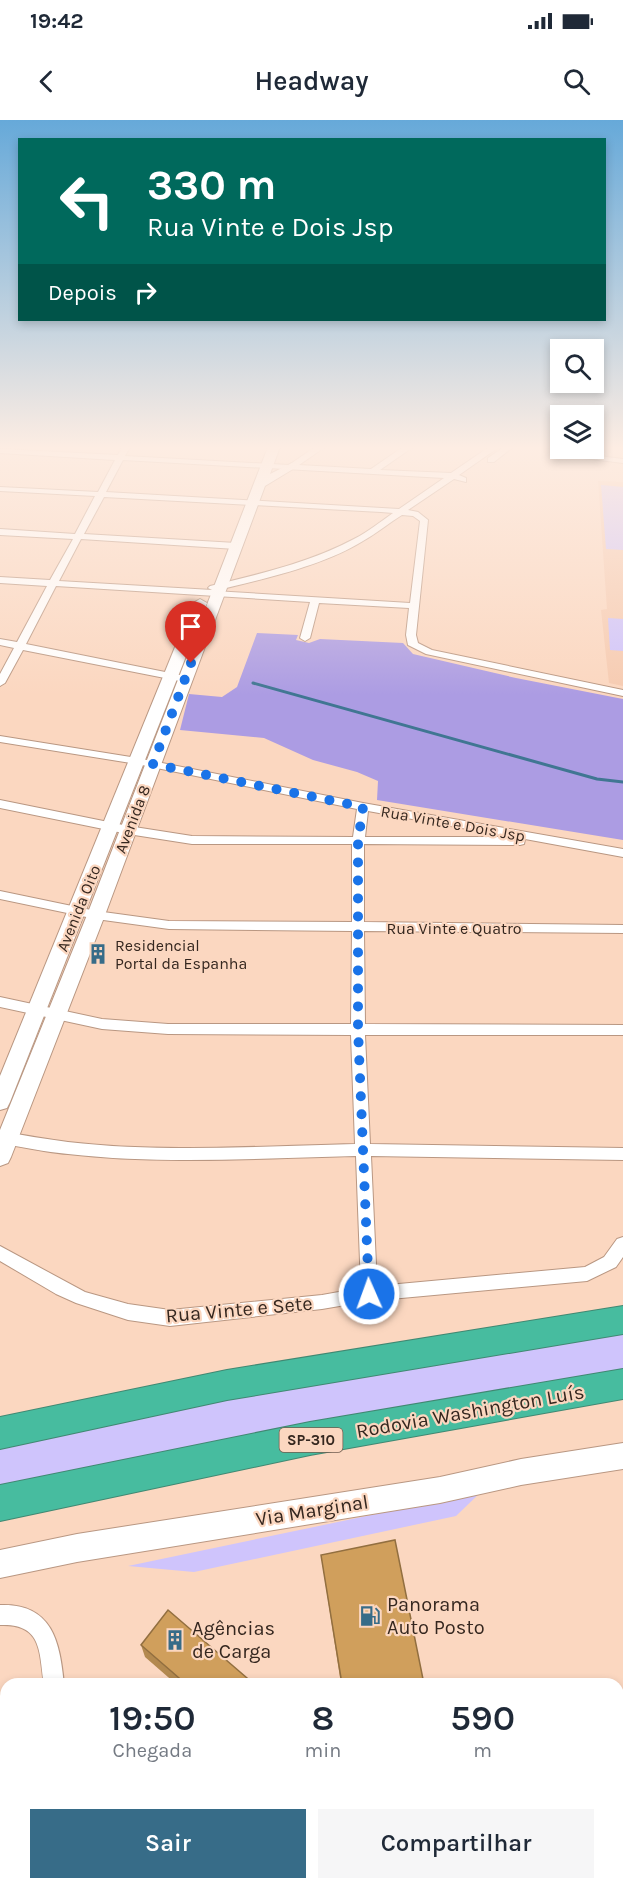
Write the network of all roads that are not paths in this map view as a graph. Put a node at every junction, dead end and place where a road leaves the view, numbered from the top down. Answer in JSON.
{"nodes":[{"id":1,"x":82,"y":530,"type":"edge"},
{"id":2,"x":236,"y":530,"type":"edge"},
{"id":3,"x":379,"y":530,"type":"edge"},
{"id":4,"x":423,"y":530,"type":"edge"},
{"id":5,"x":0,"y":532,"type":"edge"},
{"id":6,"x":389,"y":532,"type":"dead end"},
{"id":7,"x":78,"y":537,"type":"junction"},
{"id":8,"x":229,"y":546,"type":"junction"},
{"id":9,"x":0,"y":580,"type":"edge"},
{"id":10,"x":249,"y":580,"type":"junction"},
{"id":11,"x":53,"y":583,"type":"junction"},
{"id":12,"x":258,"y":585,"type":"junction"},
{"id":13,"x":207,"y":591,"type":"junction"},
{"id":14,"x":282,"y":598,"type":"junction"},
{"id":15,"x":315,"y":600,"type":"junction"},
{"id":16,"x":415,"y":606,"type":"junction"},
{"id":17,"x":305,"y":638,"type":"dead end"},
{"id":18,"x":0,"y":642,"type":"edge"},
{"id":19,"x":19,"y":646,"type":"junction"},
{"id":20,"x":178,"y":678,"type":"junction"},
{"id":21,"x":0,"y":683,"type":"edge"},
{"id":22,"x":623,"y":693,"type":"edge"},
{"id":23,"x":0,"y":739,"type":"edge"},
{"id":24,"x":145,"y":762,"type":"junction"},
{"id":25,"x":0,"y":804,"type":"edge"},
{"id":26,"x":363,"y":807,"type":"junction"},
{"id":27,"x":111,"y":826,"type":"junction"},
{"id":28,"x":128,"y":830,"type":"junction"},
{"id":29,"x":555,"y":841,"type":"junction"},
{"id":30,"x":358,"y":842,"type":"junction"},
{"id":31,"x":623,"y":853,"type":"edge"},
{"id":32,"x":0,"y":895,"type":"edge"},
{"id":33,"x":77,"y":911,"type":"junction"},
{"id":34,"x":96,"y":915,"type":"junction"},
{"id":35,"x":358,"y":927,"type":"junction"},
{"id":36,"x":623,"y":929,"type":"edge"},
{"id":37,"x":0,"y":1002,"type":"edge"},
{"id":38,"x":38,"y":1010,"type":"junction"},
{"id":39,"x":57,"y":1014,"type":"junction"},
{"id":40,"x":358,"y":1029,"type":"junction"},
{"id":41,"x":623,"y":1030,"type":"edge"},
{"id":42,"x":0,"y":1102,"type":"edge"},
{"id":43,"x":3,"y":1137,"type":"edge"},
{"id":44,"x":364,"y":1150,"type":"junction"},
{"id":45,"x":622,"y":1156,"type":"edge"},
{"id":46,"x":0,"y":1157,"type":"edge"},
{"id":47,"x":623,"y":1244,"type":"edge"},
{"id":48,"x":0,"y":1253,"type":"edge"},
{"id":49,"x":369,"y":1294,"type":"junction"},
{"id":50,"x":623,"y":1320,"type":"edge"},
{"id":51,"x":623,"y":1384,"type":"edge"},
{"id":52,"x":623,"y":1403,"type":"edge"},
{"id":53,"x":452,"y":1413,"type":"junction"},
{"id":54,"x":0,"y":1433,"type":"edge"},
{"id":55,"x":623,"y":1456,"type":"edge"},
{"id":56,"x":0,"y":1503,"type":"edge"},
{"id":57,"x":0,"y":1564,"type":"edge"},
{"id":58,"x":0,"y":1615,"type":"edge"},
{"id":59,"x":53,"y":1678,"type":"edge"}],
"edges":[{"from":1,"to":7,"type":"street"},
{"from":2,"to":8,"type":"street","name":"Avenida 8"},
{"from":3,"to":10,"type":"street"},
{"from":4,"to":16,"type":"street"},
{"from":5,"to":7,"type":"street"},
{"from":6,"to":12,"type":"street"},
{"from":7,"to":8,"type":"street"},
{"from":7,"to":11,"type":"street"},
{"from":8,"to":13,"type":"street","name":"Avenida 8"},
{"from":9,"to":11,"type":"street"},
{"from":10,"to":12,"type":"street"},
{"from":10,"to":13,"type":"street"},
{"from":11,"to":13,"type":"street"},
{"from":11,"to":19,"type":"street"},
{"from":12,"to":13,"type":"street"},
{"from":12,"to":14,"type":"street"},
{"from":13,"to":14,"type":"street"},
{"from":13,"to":20,"type":"street","name":"Avenida 8"},
{"from":14,"to":15,"type":"street"},
{"from":15,"to":16,"type":"street"},
{"from":15,"to":17,"type":"street"},
{"from":16,"to":22,"type":"street"},
{"from":18,"to":19,"type":"street"},
{"from":19,"to":20,"type":"street"},
{"from":19,"to":21,"type":"street"},
{"from":20,"to":24,"type":"street","name":"Avenida 8"},
{"from":23,"to":24,"type":"street","name":"Rua Vinte e Dois Jsp"},
{"from":24,"to":26,"type":"street","name":"Rua Vinte e Dois Jsp"},
{"from":24,"to":27,"type":"street","name":"Avenida Oito"},
{"from":24,"to":28,"type":"street","name":"Avenida 8"},
{"from":25,"to":27,"type":"street"},
{"from":26,"to":29,"type":"street","name":"Rua Vinte e Dois Jsp"},
{"from":26,"to":30,"type":"street"},
{"from":27,"to":28,"type":"street"},
{"from":27,"to":33,"type":"street","name":"Avenida Oito"},
{"from":28,"to":30,"type":"street"},
{"from":28,"to":34,"type":"street","name":"Avenida 8"},
{"from":29,"to":30,"type":"street"},
{"from":29,"to":31,"type":"street","name":"Rua Vinte e Dois Jsp"},
{"from":30,"to":35,"type":"street"},
{"from":32,"to":33,"type":"street","name":"Rua Vinte e Quatro"},
{"from":33,"to":34,"type":"street","name":"Rua Vinte e Quatro"},
{"from":33,"to":38,"type":"street","name":"Avenida Oito"},
{"from":34,"to":35,"type":"street","name":"Rua Vinte e Quatro"},
{"from":34,"to":39,"type":"street","name":"Avenida 8"},
{"from":35,"to":36,"type":"street","name":"Rua Vinte e Quatro"},
{"from":35,"to":40,"type":"street"},
{"from":37,"to":38,"type":"street"},
{"from":38,"to":39,"type":"street"},
{"from":38,"to":42,"type":"street","name":"Avenida Oito"},
{"from":39,"to":40,"type":"street"},
{"from":39,"to":43,"type":"street","name":"Avenida 8"},
{"from":40,"to":41,"type":"street"},
{"from":40,"to":44,"type":"street"},
{"from":43,"to":44,"type":"street"},
{"from":43,"to":46,"type":"street","name":"Avenida 8"},
{"from":44,"to":45,"type":"street"},
{"from":44,"to":49,"type":"street"},
{"from":47,"to":49,"type":"street","name":"Rua Vinte e Sete"},
{"from":48,"to":49,"type":"street","name":"Rua Vinte e Sete"},
{"from":50,"to":54,"type":"highway"},
{"from":51,"to":53,"type":"highway","name":"Rodovia Washington Luís","number":"SP-310"},
{"from":52,"to":53,"type":"highway"},
{"from":53,"to":56,"type":"highway","name":"Rodovia Washington Luís","number":"SP-310"},
{"from":55,"to":57,"type":"street","name":"Via Marginal"},
{"from":58,"to":59,"type":"street"}]}
